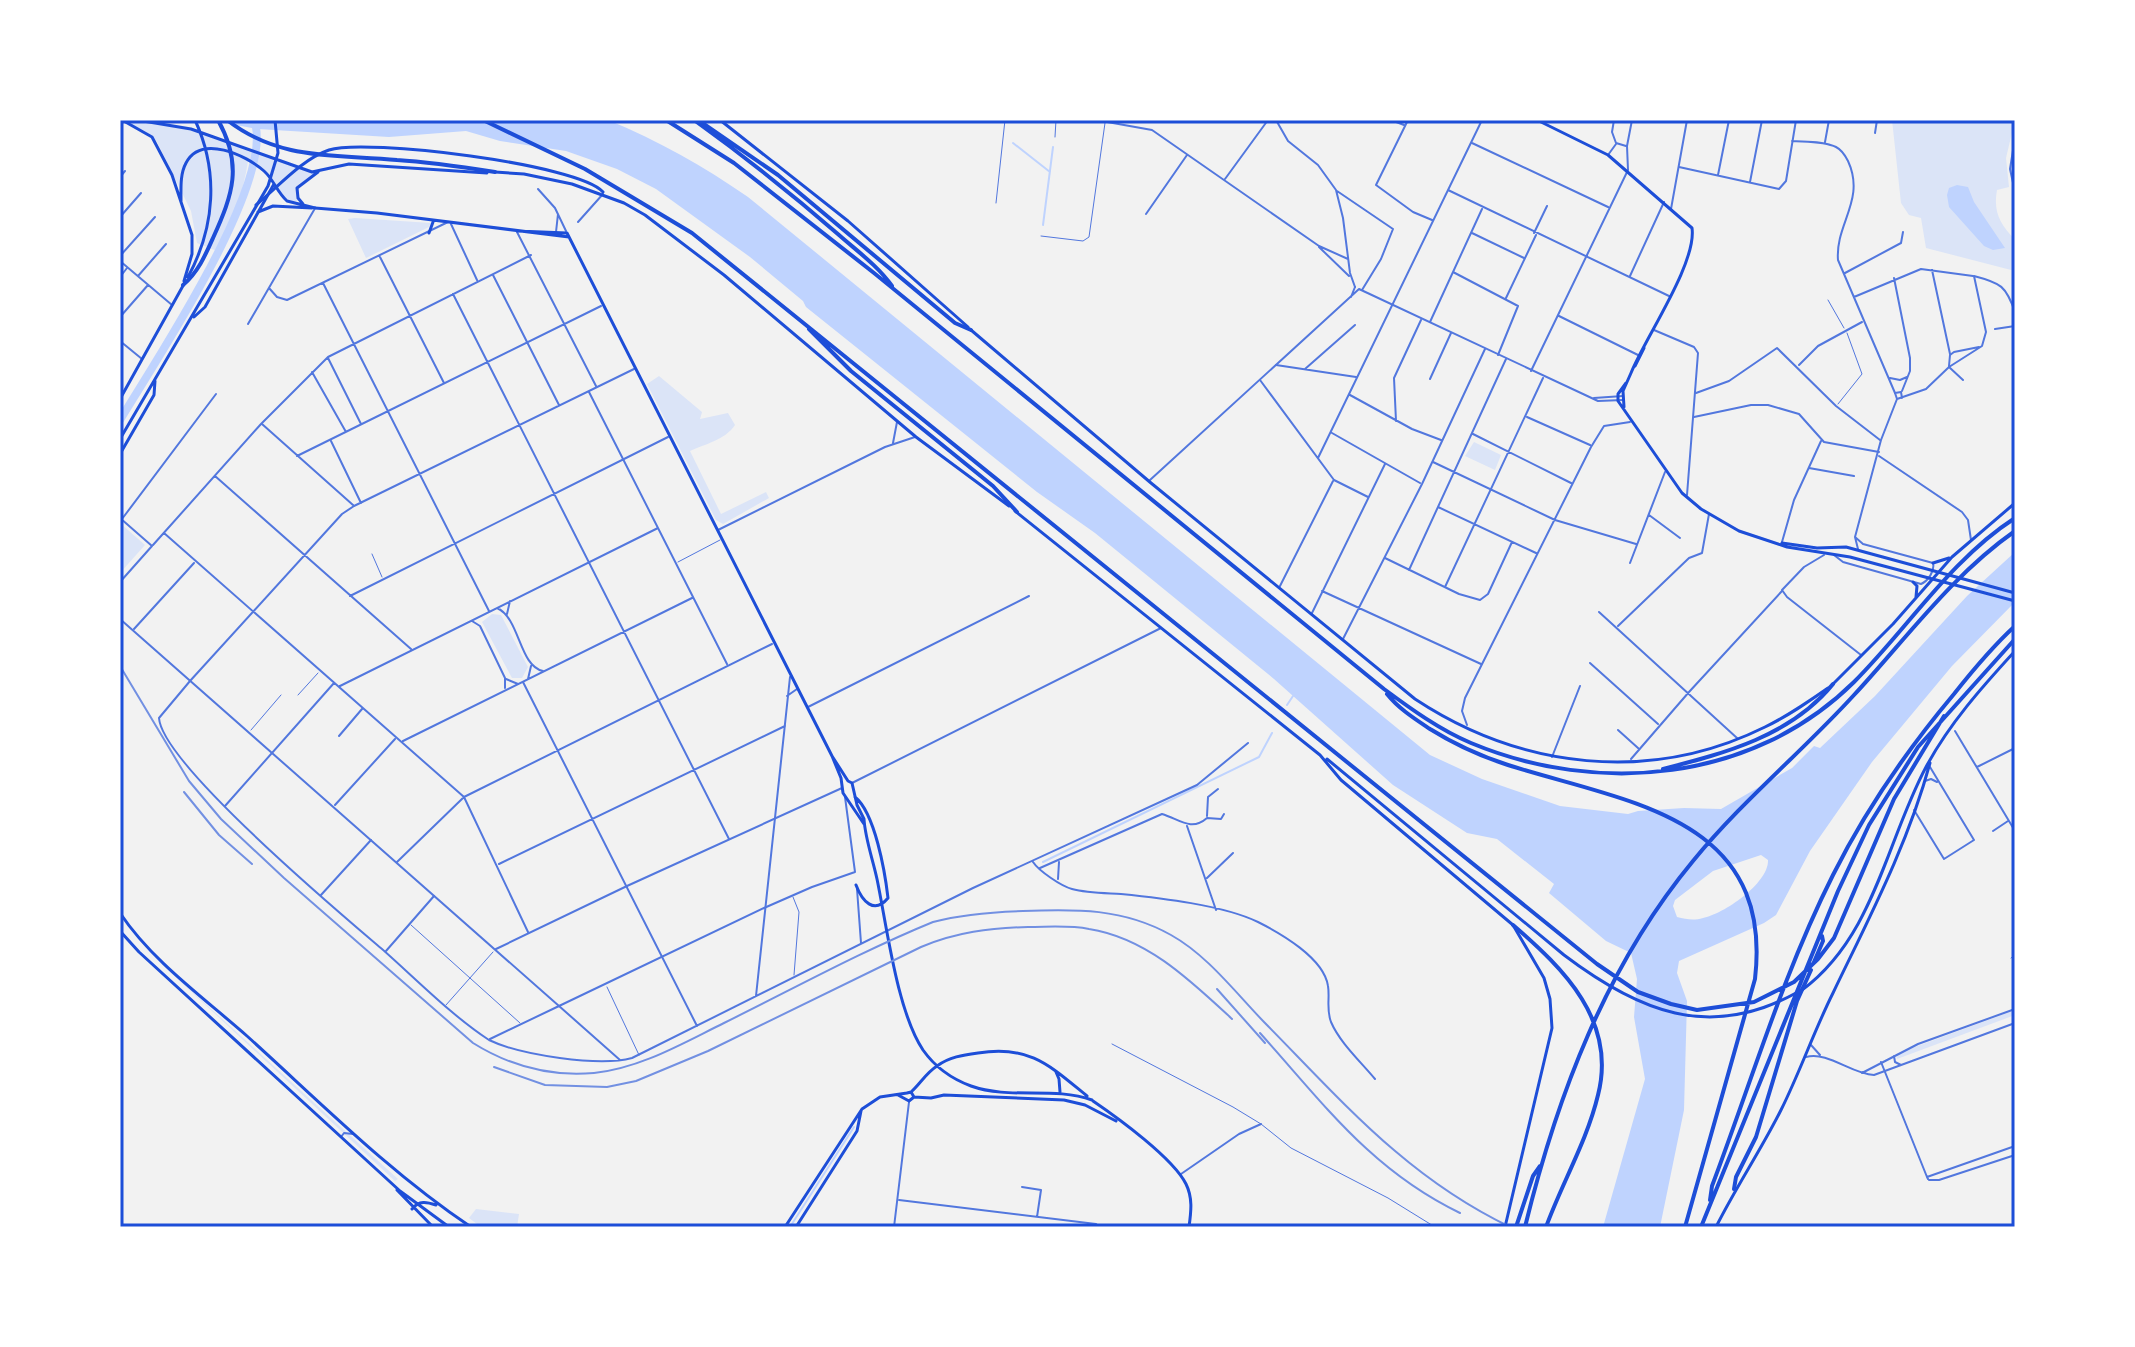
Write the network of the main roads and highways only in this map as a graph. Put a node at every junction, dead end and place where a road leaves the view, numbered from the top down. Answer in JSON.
{"nodes":[{"id":1,"x":122,"y":120,"type":"edge"},
{"id":2,"x":137,"y":120,"type":"edge"},
{"id":3,"x":195,"y":120,"type":"edge"},
{"id":4,"x":218,"y":120,"type":"edge"},
{"id":5,"x":227,"y":120,"type":"edge"},
{"id":6,"x":275,"y":120,"type":"edge"},
{"id":7,"x":483,"y":120,"type":"edge"},
{"id":8,"x":666,"y":120,"type":"edge"},
{"id":9,"x":696,"y":120,"type":"edge"},
{"id":10,"x":720,"y":120,"type":"edge"},
{"id":11,"x":1537,"y":120,"type":"edge"},
{"id":12,"x":318,"y":172,"type":"junction"},
{"id":13,"x":495,"y":172,"type":"junction"},
{"id":14,"x":275,"y":182,"type":"junction"},
{"id":15,"x":604,"y":194,"type":"junction"},
{"id":16,"x":181,"y":201,"type":"junction"},
{"id":17,"x":256,"y":205,"type":"junction"},
{"id":18,"x":303,"y":205,"type":"junction"},
{"id":19,"x":315,"y":208,"type":"junction"},
{"id":20,"x":258,"y":212,"type":"junction"},
{"id":21,"x":433,"y":220,"type":"junction"},
{"id":22,"x":517,"y":231,"type":"junction"},
{"id":23,"x":429,"y":233,"type":"road end"},
{"id":24,"x":568,"y":235,"type":"junction"},
{"id":25,"x":183,"y":285,"type":"junction"},
{"id":26,"x":896,"y":291,"type":"junction"},
{"id":27,"x":191,"y":320,"type":"junction"},
{"id":28,"x":805,"y":324,"type":"junction"},
{"id":29,"x":971,"y":330,"type":"junction"},
{"id":30,"x":1652,"y":331,"type":"junction"},
{"id":31,"x":1631,"y":373,"type":"junction"},
{"id":32,"x":155,"y":381,"type":"junction"},
{"id":33,"x":121,"y":398,"type":"edge"},
{"id":34,"x":120,"y":438,"type":"edge"},
{"id":35,"x":120,"y":454,"type":"edge"},
{"id":36,"x":2015,"y":503,"type":"edge"},
{"id":37,"x":1017,"y":512,"type":"junction"},
{"id":38,"x":2015,"y":518,"type":"edge"},
{"id":39,"x":2015,"y":531,"type":"edge"},
{"id":40,"x":1782,"y":543,"type":"junction"},
{"id":41,"x":1952,"y":557,"type":"junction"},
{"id":42,"x":1933,"y":563,"type":"road end"},
{"id":43,"x":1913,"y":582,"type":"road end"},
{"id":44,"x":2015,"y":593,"type":"edge"},
{"id":45,"x":1915,"y":598,"type":"junction"},
{"id":46,"x":2015,"y":601,"type":"edge"},
{"id":47,"x":2015,"y":626,"type":"edge"},
{"id":48,"x":2015,"y":639,"type":"edge"},
{"id":49,"x":2015,"y":651,"type":"edge"},
{"id":50,"x":1833,"y":684,"type":"junction"},
{"id":51,"x":1384,"y":689,"type":"junction"},
{"id":52,"x":1944,"y":716,"type":"junction"},
{"id":53,"x":1320,"y":755,"type":"junction"},
{"id":54,"x":832,"y":756,"type":"junction"},
{"id":55,"x":1930,"y":760,"type":"junction"},
{"id":56,"x":1653,"y":771,"type":"junction"},
{"id":57,"x":844,"y":791,"type":"junction"},
{"id":58,"x":854,"y":795,"type":"junction"},
{"id":59,"x":864,"y":824,"type":"junction"},
{"id":60,"x":856,"y":885,"type":"road end"},
{"id":61,"x":120,"y":913,"type":"edge"},
{"id":62,"x":1513,"y":925,"type":"junction"},
{"id":63,"x":120,"y":931,"type":"edge"},
{"id":64,"x":1822,"y":932,"type":"junction"},
{"id":65,"x":1054,"y":1069,"type":"junction"},
{"id":66,"x":1060,"y":1092,"type":"junction"},
{"id":67,"x":910,"y":1096,"type":"junction"},
{"id":68,"x":1092,"y":1100,"type":"junction"},
{"id":69,"x":861,"y":1111,"type":"junction"},
{"id":70,"x":856,"y":1118,"type":"junction"},
{"id":71,"x":860,"y":1124,"type":"junction"},
{"id":72,"x":1126,"y":1127,"type":"junction"},
{"id":73,"x":1541,"y":1164,"type":"junction"},
{"id":74,"x":392,"y":1184,"type":"junction"},
{"id":75,"x":1734,"y":1189,"type":"junction"},
{"id":76,"x":417,"y":1204,"type":"junction"},
{"id":77,"x":1711,"y":1205,"type":"junction"},
{"id":78,"x":440,"y":1206,"type":"junction"},
{"id":79,"x":412,"y":1209,"type":"junction"},
{"id":80,"x":433,"y":1227,"type":"edge"},
{"id":81,"x":449,"y":1227,"type":"edge"},
{"id":82,"x":471,"y":1227,"type":"edge"},
{"id":83,"x":785,"y":1227,"type":"edge"},
{"id":84,"x":796,"y":1227,"type":"edge"},
{"id":85,"x":1189,"y":1227,"type":"edge"},
{"id":86,"x":1505,"y":1227,"type":"edge"},
{"id":87,"x":1516,"y":1227,"type":"edge"},
{"id":88,"x":1525,"y":1227,"type":"edge"},
{"id":89,"x":1546,"y":1227,"type":"edge"},
{"id":90,"x":1685,"y":1227,"type":"edge"},
{"id":91,"x":1701,"y":1227,"type":"edge"},
{"id":92,"x":1716,"y":1227,"type":"edge"}],
"edges":[{"from":1,"to":16,"type":"main road"},
{"from":2,"to":12,"type":"main road"},
{"from":3,"to":25,"type":"main road"},
{"from":4,"to":25,"type":"highway"},
{"from":5,"to":13,"type":"highway"},
{"from":6,"to":17,"type":"main road"},
{"from":7,"to":28,"type":"highway"},
{"from":8,"to":26,"type":"highway"},
{"from":9,"to":26,"type":"highway"},
{"from":9,"to":29,"type":"highway"},
{"from":10,"to":29,"type":"main road"},
{"from":11,"to":30,"type":"main road"},
{"from":12,"to":13,"type":"main road"},
{"from":12,"to":18,"type":"main road"},
{"from":13,"to":15,"type":"main road"},
{"from":14,"to":16,"type":"main road"},
{"from":14,"to":18,"type":"main road"},
{"from":14,"to":20,"type":"main road"},
{"from":15,"to":17,"type":"main road"},
{"from":15,"to":37,"type":"main road"},
{"from":16,"to":25,"type":"main road"},
{"from":17,"to":27,"type":"main road"},
{"from":18,"to":19,"type":"main road"},
{"from":19,"to":20,"type":"main road"},
{"from":19,"to":21,"type":"main road"},
{"from":20,"to":27,"type":"main road"},
{"from":21,"to":22,"type":"main road"},
{"from":21,"to":23,"type":"main road"},
{"from":22,"to":24,"type":"main road"},
{"from":22,"to":24,"type":"main road"},
{"from":24,"to":54,"type":"main road"},
{"from":25,"to":33,"type":"main road"},
{"from":26,"to":51,"type":"highway"},
{"from":27,"to":32,"type":"main road"},
{"from":28,"to":37,"type":"highway"},
{"from":28,"to":52,"type":"highway"},
{"from":29,"to":50,"type":"main road"},
{"from":30,"to":31,"type":"main road"},
{"from":30,"to":31,"type":"main road"},
{"from":31,"to":40,"type":"main road"},
{"from":32,"to":34,"type":"main road"},
{"from":32,"to":35,"type":"main road"},
{"from":36,"to":41,"type":"main road"},
{"from":37,"to":53,"type":"main road"},
{"from":38,"to":56,"type":"highway"},
{"from":39,"to":73,"type":"highway"},
{"from":40,"to":44,"type":"main road"},
{"from":40,"to":46,"type":"main road"},
{"from":41,"to":42,"type":"main road"},
{"from":41,"to":45,"type":"main road"},
{"from":43,"to":45,"type":"main road"},
{"from":45,"to":50,"type":"main road"},
{"from":47,"to":77,"type":"highway"},
{"from":48,"to":52,"type":"highway"},
{"from":49,"to":55,"type":"main road"},
{"from":50,"to":56,"type":"highway"},
{"from":51,"to":56,"type":"highway"},
{"from":51,"to":90,"type":"highway"},
{"from":52,"to":64,"type":"highway"},
{"from":53,"to":55,"type":"main road"},
{"from":53,"to":62,"type":"main road"},
{"from":54,"to":57,"type":"main road"},
{"from":54,"to":58,"type":"main road"},
{"from":55,"to":75,"type":"main road"},
{"from":57,"to":58,"type":"main road"},
{"from":57,"to":59,"type":"main road"},
{"from":58,"to":59,"type":"main road"},
{"from":58,"to":60,"type":"main road"},
{"from":59,"to":66,"type":"main road"},
{"from":61,"to":78,"type":"main road"},
{"from":62,"to":86,"type":"main road"},
{"from":62,"to":89,"type":"highway"},
{"from":63,"to":74,"type":"main road"},
{"from":64,"to":75,"type":"highway"},
{"from":64,"to":77,"type":"highway"},
{"from":65,"to":66,"type":"main road"},
{"from":65,"to":67,"type":"main road"},
{"from":65,"to":68,"type":"main road"},
{"from":66,"to":68,"type":"main road"},
{"from":67,"to":69,"type":"main road"},
{"from":67,"to":72,"type":"main road"},
{"from":68,"to":72,"type":"main road"},
{"from":69,"to":70,"type":"main road"},
{"from":69,"to":71,"type":"main road"},
{"from":70,"to":71,"type":"main road"},
{"from":70,"to":83,"type":"main road"},
{"from":71,"to":84,"type":"main road"},
{"from":72,"to":85,"type":"main road"},
{"from":73,"to":87,"type":"highway"},
{"from":73,"to":88,"type":"highway"},
{"from":74,"to":76,"type":"main road"},
{"from":74,"to":79,"type":"main road"},
{"from":75,"to":92,"type":"main road"},
{"from":76,"to":78,"type":"main road"},
{"from":76,"to":79,"type":"main road"},
{"from":76,"to":81,"type":"main road"},
{"from":77,"to":91,"type":"highway"},
{"from":78,"to":82,"type":"main road"},
{"from":79,"to":80,"type":"main road"}]}
